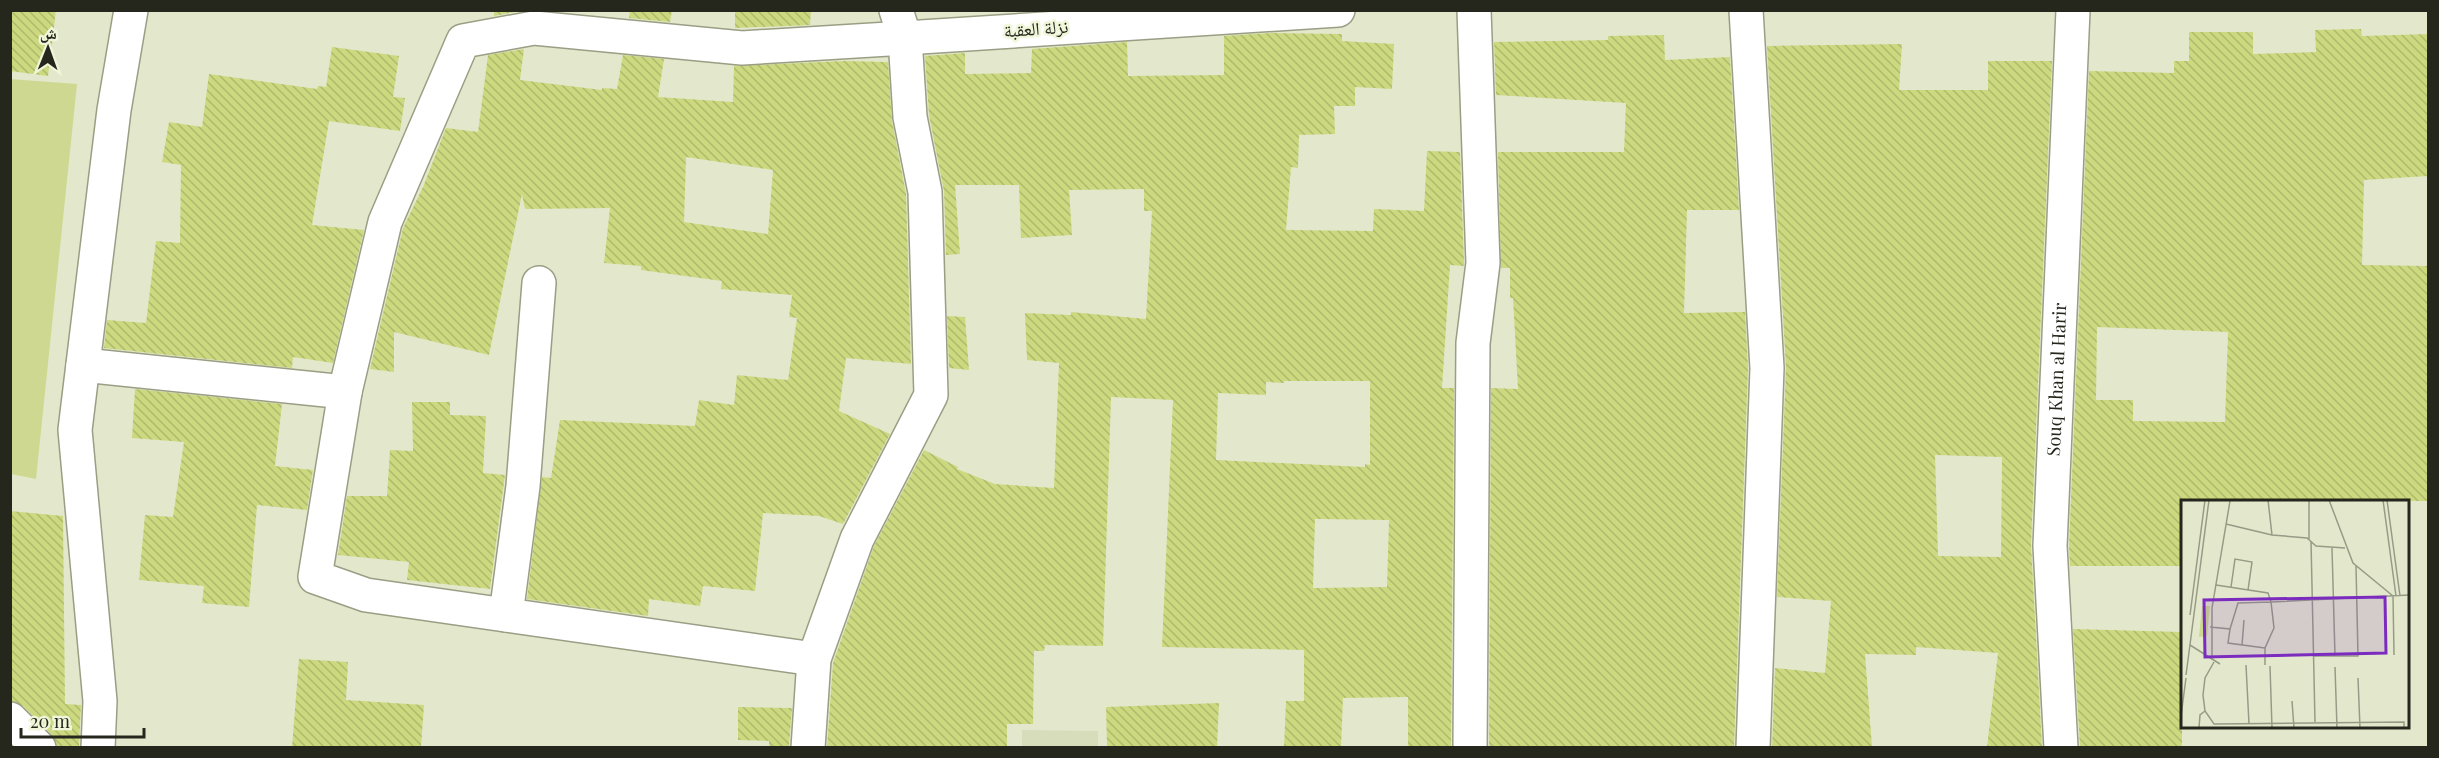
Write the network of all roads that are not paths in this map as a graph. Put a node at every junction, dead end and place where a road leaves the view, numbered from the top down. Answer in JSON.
{"nodes":[{"id":1,"x":131,"y":10,"type":"edge"},
{"id":2,"x":1338,"y":10,"type":"edge"},
{"id":3,"x":1474,"y":10,"type":"edge"},
{"id":4,"x":1746,"y":10,"type":"edge"},
{"id":5,"x":2073,"y":10,"type":"edge"},
{"id":6,"x":901,"y":24,"type":"edge"},
{"id":7,"x":539,"y":283,"type":"dead end"},
{"id":8,"x":83,"y":365,"type":"junction"},
{"id":9,"x":345,"y":392,"type":"junction"},
{"id":10,"x":506,"y":615,"type":"junction"},
{"id":11,"x":814,"y":659,"type":"junction"},
{"id":12,"x":10,"y":718,"type":"edge"},
{"id":13,"x":39,"y":747,"type":"edge"},
{"id":14,"x":98,"y":747,"type":"edge"},
{"id":15,"x":808,"y":747,"type":"edge"},
{"id":16,"x":1470,"y":747,"type":"edge"},
{"id":17,"x":1753,"y":747,"type":"edge"},
{"id":18,"x":2061,"y":747,"type":"edge"}],
"edges":[{"from":1,"to":8,"type":"street"},
{"from":2,"to":6,"type":"street","name":"نزلة العقبة"},
{"from":3,"to":16,"type":"street"},
{"from":4,"to":17,"type":"street"},
{"from":5,"to":18,"type":"street","name":"Souq Khan al Harir"},
{"from":6,"to":9,"type":"street","name":"نزلة العقبة"},
{"from":6,"to":11,"type":"street"},
{"from":7,"to":10,"type":"street"},
{"from":8,"to":9,"type":"street"},
{"from":8,"to":14,"type":"street"},
{"from":9,"to":10,"type":"street"},
{"from":10,"to":11,"type":"street"},
{"from":11,"to":15,"type":"street"},
{"from":12,"to":13,"type":"street"}]}
